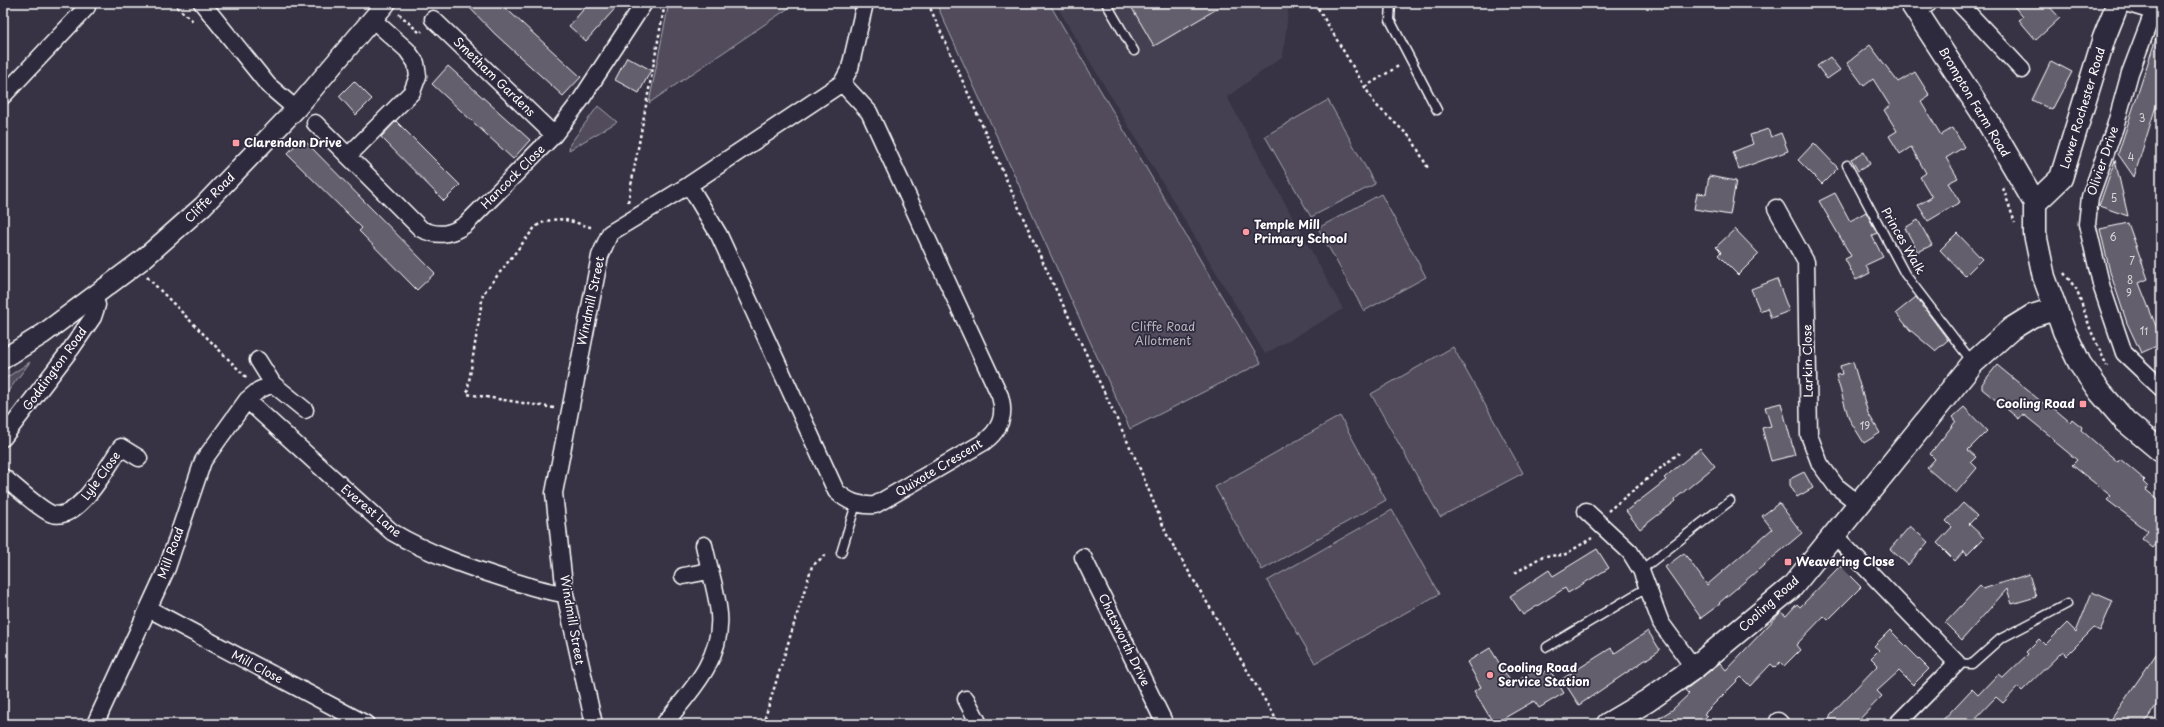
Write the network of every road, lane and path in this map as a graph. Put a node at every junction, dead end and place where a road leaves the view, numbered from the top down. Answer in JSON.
{"nodes":[{"id":1,"x":202,"y":3,"type":"edge"},
{"id":2,"x":644,"y":3,"type":"edge"},
{"id":3,"x":665,"y":3,"type":"edge"},
{"id":4,"x":864,"y":3,"type":"edge"},
{"id":5,"x":928,"y":3,"type":"edge"},
{"id":6,"x":1106,"y":3,"type":"edge"},
{"id":7,"x":1315,"y":3,"type":"edge"},
{"id":8,"x":1390,"y":3,"type":"edge"},
{"id":9,"x":1958,"y":3,"type":"edge"},
{"id":10,"x":2118,"y":4,"type":"edge"},
{"id":11,"x":1919,"y":6,"type":"edge"},
{"id":12,"x":87,"y":7,"type":"dead end"},
{"id":13,"x":392,"y":8,"type":"edge"},
{"id":14,"x":2157,"y":12,"type":"edge"},
{"id":15,"x":372,"y":19,"type":"junction"},
{"id":16,"x":433,"y":19,"type":"joint"},
{"id":17,"x":1134,"y":51,"type":"dead end"},
{"id":18,"x":1411,"y":58,"type":"junction"},
{"id":19,"x":2022,"y":70,"type":"dead end"},
{"id":20,"x":842,"y":83,"type":"junction"},
{"id":21,"x":1365,"y":87,"type":"junction"},
{"id":22,"x":3,"y":96,"type":"edge"},
{"id":23,"x":296,"y":109,"type":"junction"},
{"id":24,"x":1437,"y":110,"type":"dead end"},
{"id":25,"x":315,"y":123,"type":"dead end"},
{"id":26,"x":554,"y":136,"type":"junction"},
{"id":27,"x":348,"y":156,"type":"junction"},
{"id":28,"x":1847,"y":165,"type":"dead end"},
{"id":29,"x":1429,"y":170,"type":"dead end"},
{"id":30,"x":689,"y":185,"type":"junction"},
{"id":31,"x":2035,"y":203,"type":"junction"},
{"id":32,"x":1776,"y":208,"type":"dead end"},
{"id":33,"x":624,"y":225,"type":"junction"},
{"id":34,"x":610,"y":233,"type":"junction"},
{"id":35,"x":135,"y":265,"type":"junction"},
{"id":36,"x":94,"y":296,"type":"junction"},
{"id":37,"x":2055,"y":309,"type":"junction"},
{"id":38,"x":3,"y":360,"type":"edge"},
{"id":39,"x":258,"y":360,"type":"dead end"},
{"id":40,"x":1973,"y":362,"type":"junction"},
{"id":41,"x":2161,"y":388,"type":"edge"},
{"id":42,"x":260,"y":392,"type":"junction"},
{"id":43,"x":305,"y":410,"type":"dead end"},
{"id":44,"x":569,"y":411,"type":"junction"},
{"id":45,"x":3,"y":438,"type":"edge"},
{"id":46,"x":2161,"y":452,"type":"edge"},
{"id":47,"x":1679,"y":453,"type":"dead end"},
{"id":48,"x":139,"y":458,"type":"dead end"},
{"id":49,"x":3,"y":477,"type":"edge"},
{"id":50,"x":1730,"y":501,"type":"dead end"},
{"id":51,"x":856,"y":504,"type":"junction"},
{"id":52,"x":1859,"y":504,"type":"junction"},
{"id":53,"x":1596,"y":520,"type":"junction"},
{"id":54,"x":1834,"y":535,"type":"junction"},
{"id":55,"x":704,"y":546,"type":"dead end"},
{"id":56,"x":841,"y":553,"type":"joint"},
{"id":57,"x":1083,"y":557,"type":"dead end"},
{"id":58,"x":1641,"y":570,"type":"junction"},
{"id":59,"x":709,"y":571,"type":"junction"},
{"id":60,"x":1516,"y":573,"type":"dead end"},
{"id":61,"x":683,"y":576,"type":"dead end"},
{"id":62,"x":1648,"y":587,"type":"junction"},
{"id":63,"x":565,"y":594,"type":"junction"},
{"id":64,"x":2067,"y":604,"type":"dead end"},
{"id":65,"x":149,"y":609,"type":"junction"},
{"id":66,"x":1547,"y":647,"type":"dead end"},
{"id":67,"x":1957,"y":663,"type":"junction"},
{"id":68,"x":1694,"y":668,"type":"junction"},
{"id":69,"x":966,"y":699,"type":"dead end"},
{"id":70,"x":1162,"y":723,"type":"edge"},
{"id":71,"x":95,"y":724,"type":"edge"},
{"id":72,"x":366,"y":724,"type":"edge"},
{"id":73,"x":594,"y":724,"type":"edge"},
{"id":74,"x":664,"y":724,"type":"edge"},
{"id":75,"x":763,"y":724,"type":"edge"},
{"id":76,"x":979,"y":724,"type":"edge"},
{"id":77,"x":1279,"y":724,"type":"edge"},
{"id":78,"x":1608,"y":724,"type":"edge"},
{"id":79,"x":1897,"y":724,"type":"edge"}],
"edges":[{"from":1,"to":23,"type":"street"},
{"from":2,"to":26,"type":"street","name":"Hancock Close"},
{"from":3,"to":33,"type":"path"},
{"from":4,"to":20,"type":"street"},
{"from":5,"to":77,"type":"path"},
{"from":6,"to":17,"type":"lane"},
{"from":7,"to":21,"type":"path"},
{"from":8,"to":18,"type":"lane"},
{"from":9,"to":19,"type":"street"},
{"from":10,"to":14,"type":"lane"},
{"from":10,"to":31,"type":"main road","name":"Lower Rochester Road"},
{"from":11,"to":31,"type":"main road","name":"Brompton Farm Road"},
{"from":12,"to":22,"type":"street"},
{"from":13,"to":15,"type":"street","name":"Cliffe Road"},
{"from":13,"to":16,"type":"path"},
{"from":14,"to":41,"type":"street","name":"Olivier Drive"},
{"from":15,"to":23,"type":"street","name":"Cliffe Road"},
{"from":15,"to":27,"type":"street"},
{"from":16,"to":26,"type":"street","name":"Smetham Gardens"},
{"from":18,"to":21,"type":"path"},
{"from":18,"to":24,"type":"lane"},
{"from":20,"to":30,"type":"street"},
{"from":20,"to":51,"type":"street","name":"Quixote Crescent"},
{"from":21,"to":29,"type":"path"},
{"from":23,"to":35,"type":"street","name":"Cliffe Road"},
{"from":25,"to":27,"type":"street","name":"Hancock Close"},
{"from":26,"to":27,"type":"street","name":"Hancock Close"},
{"from":28,"to":40,"type":"lane","name":"Princes Walk"},
{"from":30,"to":33,"type":"street"},
{"from":30,"to":51,"type":"street","name":"Quixote Crescent"},
{"from":31,"to":37,"type":"main road"},
{"from":32,"to":52,"type":"street","name":"Larkin Close"},
{"from":33,"to":34,"type":"street"},
{"from":34,"to":44,"type":"street","name":"Windmill Street"},
{"from":34,"to":44,"type":"path"},
{"from":35,"to":36,"type":"street","name":"Cliffe Road"},
{"from":35,"to":42,"type":"path"},
{"from":36,"to":38,"type":"street","name":"Cliffe Road"},
{"from":36,"to":45,"type":"street","name":"Goddington Road"},
{"from":37,"to":40,"type":"main road","name":"Cooling Road"},
{"from":37,"to":46,"type":"main road"},
{"from":39,"to":42,"type":"street"},
{"from":40,"to":52,"type":"main road","name":"Cooling Road"},
{"from":42,"to":43,"type":"street"},
{"from":42,"to":63,"type":"street","name":"Everest Lane"},
{"from":42,"to":65,"type":"street","name":"Mill Road"},
{"from":44,"to":63,"type":"street","name":"Windmill Street"},
{"from":47,"to":53,"type":"path"},
{"from":48,"to":49,"type":"street","name":"Lyle Close"},
{"from":50,"to":58,"type":"lane"},
{"from":51,"to":56,"type":"lane"},
{"from":52,"to":54,"type":"main road","name":"Cooling Road"},
{"from":53,"to":58,"type":"street"},
{"from":53,"to":60,"type":"path"},
{"from":54,"to":67,"type":"street"},
{"from":54,"to":68,"type":"main road","name":"Cooling Road"},
{"from":55,"to":59,"type":"street"},
{"from":56,"to":75,"type":"path"},
{"from":57,"to":70,"type":"street","name":"Chatsworth Drive"},
{"from":58,"to":62,"type":"street"},
{"from":59,"to":61,"type":"street"},
{"from":59,"to":74,"type":"street"},
{"from":62,"to":66,"type":"lane"},
{"from":62,"to":68,"type":"street"},
{"from":63,"to":73,"type":"street","name":"Windmill Street"},
{"from":64,"to":67,"type":"lane"},
{"from":65,"to":71,"type":"street","name":"Mill Road"},
{"from":65,"to":72,"type":"street","name":"Mill Close"},
{"from":67,"to":79,"type":"street"},
{"from":68,"to":78,"type":"main road","name":"Cooling Road"},
{"from":69,"to":76,"type":"street"}]}
